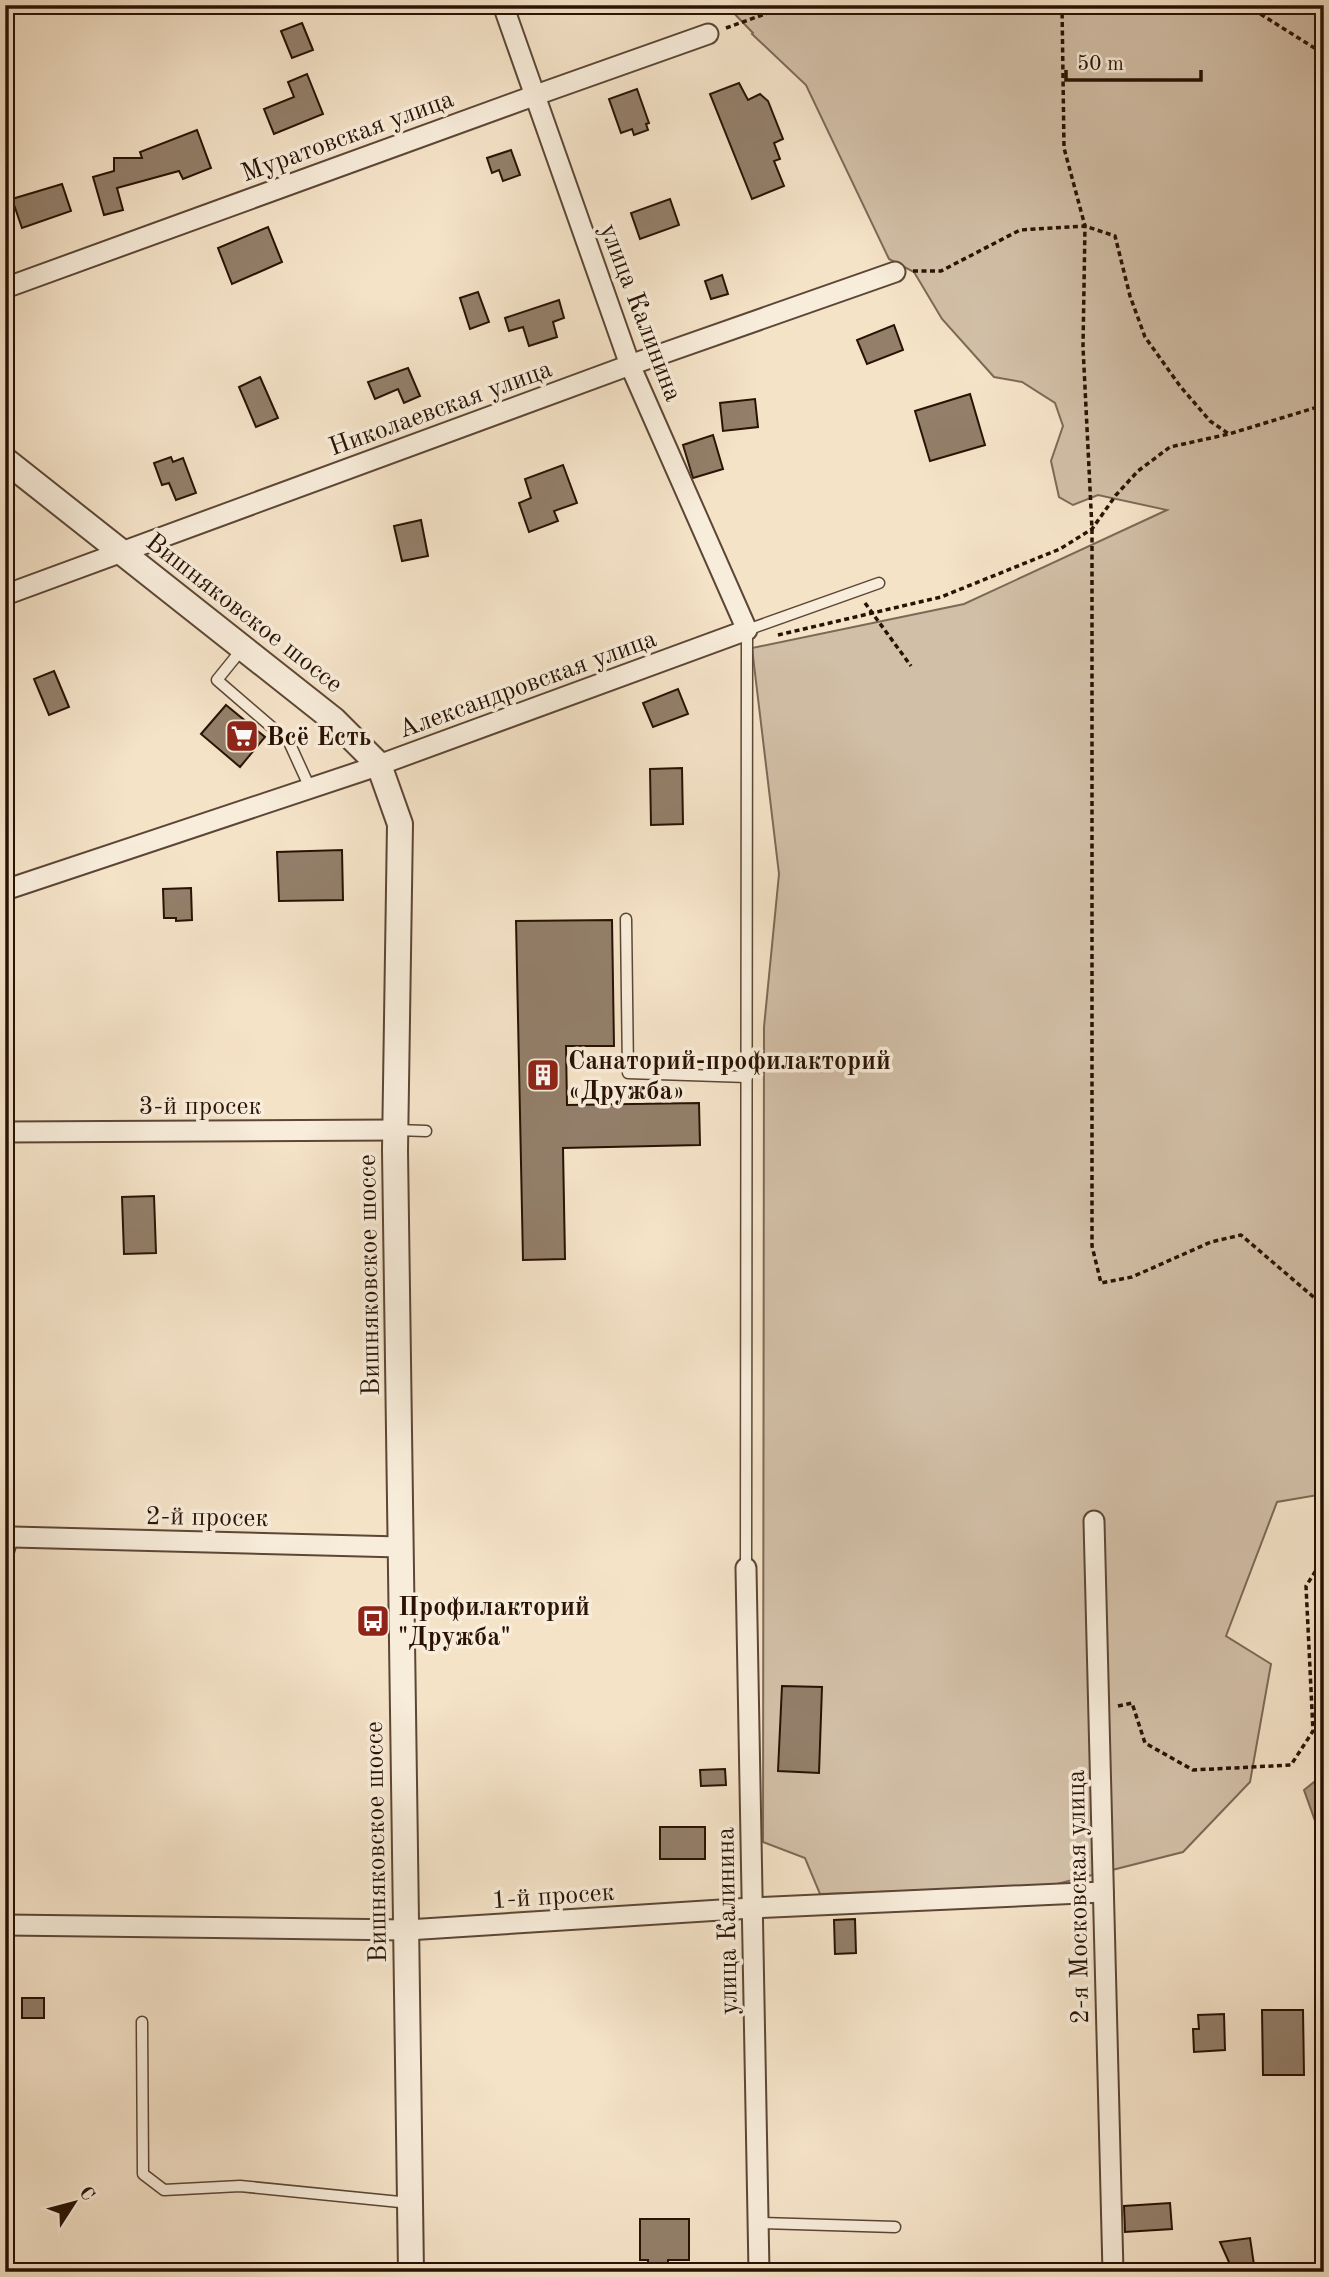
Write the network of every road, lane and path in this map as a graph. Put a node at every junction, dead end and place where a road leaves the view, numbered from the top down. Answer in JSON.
{"nodes":[{"id":1,"x":503,"y":5,"type":"edge"},
{"id":2,"x":790,"y":5,"type":"edge"},
{"id":3,"x":1062,"y":5,"type":"edge"},
{"id":4,"x":1246,"y":5,"type":"edge"},
{"id":5,"x":708,"y":34,"type":"joint"},
{"id":6,"x":1324,"y":54,"type":"edge"},
{"id":7,"x":536,"y":94,"type":"junction"},
{"id":8,"x":1085,"y":226,"type":"junction"},
{"id":9,"x":895,"y":272,"type":"joint"},
{"id":10,"x":5,"y":288,"type":"edge"},
{"id":11,"x":630,"y":365,"type":"junction"},
{"id":12,"x":1324,"y":405,"type":"edge"},
{"id":13,"x":1229,"y":435,"type":"junction"},
{"id":14,"x":5,"y":460,"type":"edge"},
{"id":15,"x":1092,"y":528,"type":"junction"},
{"id":16,"x":122,"y":553,"type":"junction"},
{"id":17,"x":879,"y":583,"type":"dead end"},
{"id":18,"x":5,"y":595,"type":"edge"},
{"id":19,"x":864,"y":602,"type":"dead end"},
{"id":20,"x":872,"y":613,"type":"junction"},
{"id":21,"x":747,"y":630,"type":"junction"},
{"id":22,"x":243,"y":648,"type":"junction"},
{"id":23,"x":911,"y":666,"type":"dead end"},
{"id":24,"x":379,"y":765,"type":"junction"},
{"id":25,"x":310,"y":788,"type":"junction"},
{"id":26,"x":5,"y":890,"type":"edge"},
{"id":27,"x":625,"y":919,"type":"dead end"},
{"id":28,"x":747,"y":1077,"type":"junction"},
{"id":29,"x":396,"y":1129,"type":"junction"},
{"id":30,"x":426,"y":1131,"type":"dead end"},
{"id":31,"x":5,"y":1132,"type":"edge"},
{"id":32,"x":1324,"y":1306,"type":"edge"},
{"id":33,"x":1094,"y":1521,"type":"dead end"},
{"id":34,"x":9,"y":1529,"type":"edge"},
{"id":35,"x":400,"y":1547,"type":"junction"},
{"id":36,"x":1324,"y":1558,"type":"edge"},
{"id":37,"x":5,"y":1565,"type":"edge"},
{"id":38,"x":746,"y":1569,"type":"joint"},
{"id":39,"x":1098,"y":1710,"type":"junction"},
{"id":40,"x":1109,"y":1892,"type":"junction"},
{"id":41,"x":752,"y":1908,"type":"junction"},
{"id":42,"x":5,"y":1925,"type":"edge"},
{"id":43,"x":407,"y":1930,"type":"junction"},
{"id":44,"x":142,"y":2022,"type":"dead end"},
{"id":45,"x":410,"y":2203,"type":"junction"},
{"id":46,"x":758,"y":2223,"type":"junction"},
{"id":47,"x":895,"y":2227,"type":"dead end"},
{"id":48,"x":411,"y":2272,"type":"edge"},
{"id":49,"x":759,"y":2272,"type":"edge"},
{"id":50,"x":1113,"y":2272,"type":"edge"}],
"edges":[{"from":1,"to":7,"type":"street","name":"улица Калинина"},
{"from":2,"to":5,"type":"path"},
{"from":3,"to":8,"type":"path"},
{"from":4,"to":6,"type":"path"},
{"from":5,"to":7,"type":"street","name":"Муратовская улица"},
{"from":7,"to":10,"type":"street","name":"Муратовская улица"},
{"from":7,"to":11,"type":"street","name":"улица Калинина"},
{"from":8,"to":9,"type":"path"},
{"from":8,"to":13,"type":"path"},
{"from":8,"to":15,"type":"path"},
{"from":9,"to":11,"type":"street","name":"Николаевская улица"},
{"from":11,"to":16,"type":"street","name":"Николаевская улица"},
{"from":11,"to":21,"type":"street","name":"улица Калинина"},
{"from":12,"to":13,"type":"path"},
{"from":13,"to":15,"type":"path"},
{"from":14,"to":16,"type":"street","name":"Вишняковское шоссе"},
{"from":15,"to":20,"type":"path"},
{"from":15,"to":32,"type":"path"},
{"from":16,"to":18,"type":"street","name":"Николаевская улица"},
{"from":16,"to":22,"type":"street","name":"Вишняковское шоссе"},
{"from":17,"to":21,"type":"lane"},
{"from":19,"to":20,"type":"path"},
{"from":20,"to":21,"type":"path"},
{"from":20,"to":23,"type":"path"},
{"from":21,"to":24,"type":"street","name":"Александровская улица"},
{"from":21,"to":28,"type":"lane"},
{"from":22,"to":24,"type":"street","name":"Вишняковское шоссе"},
{"from":22,"to":25,"type":"lane"},
{"from":24,"to":25,"type":"street","name":"Александровская улица"},
{"from":24,"to":29,"type":"street","name":"Вишняковское шоссе"},
{"from":25,"to":26,"type":"street","name":"Александровская улица"},
{"from":27,"to":28,"type":"lane"},
{"from":28,"to":38,"type":"lane"},
{"from":29,"to":30,"type":"lane"},
{"from":29,"to":31,"type":"street","name":"3-й просек"},
{"from":29,"to":35,"type":"street","name":"Вишняковское шоссе"},
{"from":33,"to":39,"type":"street","name":"2-я Московская улица"},
{"from":34,"to":35,"type":"street","name":"2-й просек"},
{"from":34,"to":37,"type":"lane"},
{"from":35,"to":43,"type":"street","name":"Вишняковское шоссе"},
{"from":36,"to":39,"type":"path"},
{"from":38,"to":41,"type":"street","name":"улица Калинина"},
{"from":39,"to":40,"type":"street","name":"2-я Московская улица"},
{"from":40,"to":41,"type":"street","name":"1-й просек"},
{"from":40,"to":50,"type":"street","name":"2-я Московская улица"},
{"from":41,"to":43,"type":"street","name":"1-й просек"},
{"from":41,"to":46,"type":"street","name":"улица Калинина"},
{"from":42,"to":43,"type":"street","name":"1-й просек"},
{"from":43,"to":45,"type":"street","name":"Вишняковское шоссе"},
{"from":44,"to":45,"type":"lane"},
{"from":45,"to":48,"type":"street","name":"Вишняковское шоссе"},
{"from":46,"to":47,"type":"lane"},
{"from":46,"to":49,"type":"street","name":"улица Калинина"}]}
